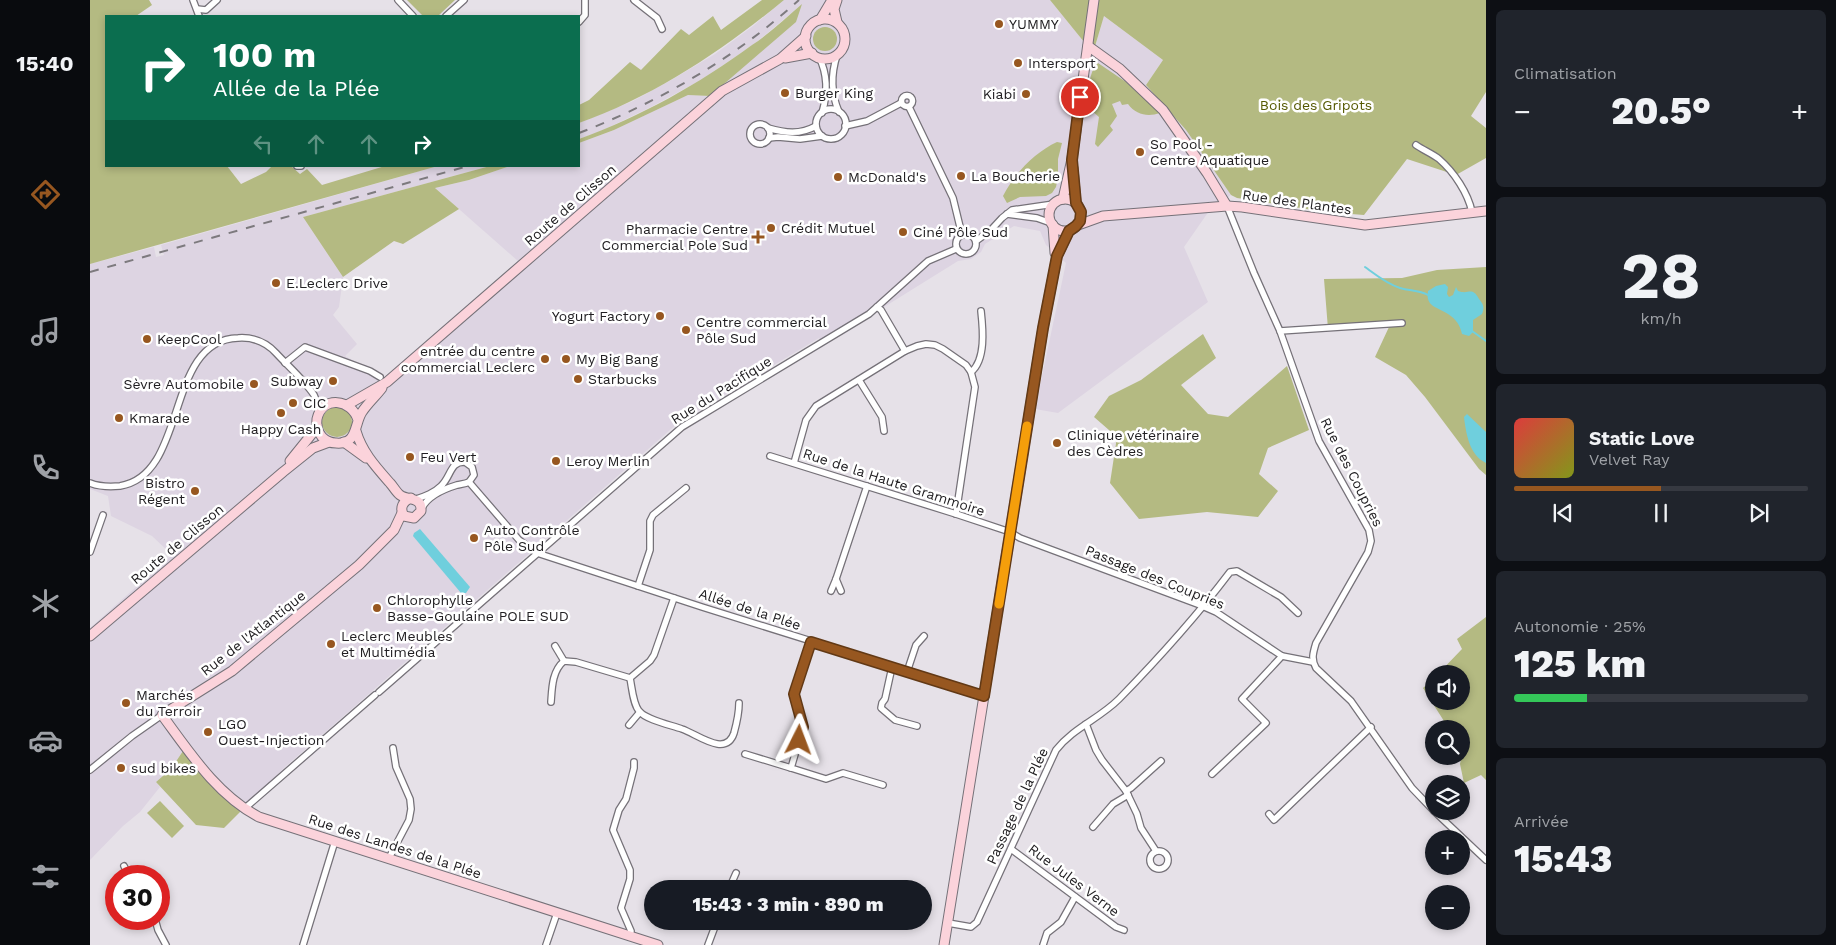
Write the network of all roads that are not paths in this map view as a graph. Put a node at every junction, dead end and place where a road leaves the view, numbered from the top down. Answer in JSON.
{"nodes":[{"id":1,"x":193,"y":0,"type":"edge"},
{"id":2,"x":217,"y":0,"type":"edge"},
{"id":3,"x":398,"y":0,"type":"edge"},
{"id":4,"x":585,"y":0,"type":"edge"},
{"id":5,"x":634,"y":0,"type":"edge"},
{"id":6,"x":832,"y":0,"type":"edge"},
{"id":7,"x":837,"y":0,"type":"edge"},
{"id":8,"x":1094,"y":0,"type":"edge"},
{"id":9,"x":462,"y":2,"type":"edge"},
{"id":10,"x":198,"y":9,"type":"junction"},
{"id":11,"x":199,"y":15,"type":"edge"},
{"id":12,"x":412,"y":15,"type":"edge"},
{"id":13,"x":447,"y":15,"type":"edge"},
{"id":14,"x":820,"y":20,"type":"junction"},
{"id":15,"x":580,"y":21,"type":"edge"},
{"id":16,"x":836,"y":22,"type":"junction"},
{"id":17,"x":662,"y":29,"type":"dead end"},
{"id":18,"x":806,"y":36,"type":"junction"},
{"id":19,"x":1088,"y":46,"type":"junction"},
{"id":20,"x":815,"y":55,"type":"junction"},
{"id":21,"x":837,"y":55,"type":"junction"},
{"id":22,"x":780,"y":59,"type":"junction"},
{"id":23,"x":901,"y":103,"type":"junction"},
{"id":24,"x":909,"y":107,"type":"junction"},
{"id":25,"x":839,"y":112,"type":"junction"},
{"id":26,"x":822,"y":113,"type":"junction"},
{"id":27,"x":816,"y":126,"type":"junction"},
{"id":28,"x":845,"y":126,"type":"junction"},
{"id":29,"x":768,"y":128,"type":"junction"},
{"id":30,"x":822,"y":136,"type":"junction"},
{"id":31,"x":769,"y":138,"type":"junction"},
{"id":32,"x":1416,"y":145,"type":"dead end"},
{"id":33,"x":1072,"y":160,"type":"junction"},
{"id":34,"x":1063,"y":199,"type":"junction"},
{"id":35,"x":1054,"y":204,"type":"junction"},
{"id":36,"x":1078,"y":206,"type":"junction"},
{"id":37,"x":1227,"y":206,"type":"junction"},
{"id":38,"x":1486,"y":211,"type":"edge"},
{"id":39,"x":1472,"y":212,"type":"junction"},
{"id":40,"x":1006,"y":214,"type":"junction"},
{"id":41,"x":1103,"y":216,"type":"junction"},
{"id":42,"x":1052,"y":224,"type":"junction"},
{"id":43,"x":1078,"y":225,"type":"junction"},
{"id":44,"x":1069,"y":231,"type":"junction"},
{"id":45,"x":962,"y":235,"type":"junction"},
{"id":46,"x":976,"y":241,"type":"junction"},
{"id":47,"x":956,"y":249,"type":"junction"},
{"id":48,"x":1057,"y":256,"type":"junction"},
{"id":49,"x":877,"y":307,"type":"junction"},
{"id":50,"x":981,"y":311,"type":"dead end"},
{"id":51,"x":1402,"y":323,"type":"dead end"},
{"id":52,"x":1280,"y":331,"type":"junction"},
{"id":53,"x":905,"y":351,"type":"junction"},
{"id":54,"x":285,"y":363,"type":"junction"},
{"id":55,"x":971,"y":372,"type":"junction"},
{"id":56,"x":383,"y":380,"type":"junction"},
{"id":57,"x":859,"y":380,"type":"junction"},
{"id":58,"x":314,"y":396,"type":"junction"},
{"id":59,"x":331,"y":404,"type":"junction"},
{"id":60,"x":347,"y":405,"type":"junction"},
{"id":61,"x":319,"y":414,"type":"junction"},
{"id":62,"x":358,"y":420,"type":"junction"},
{"id":63,"x":317,"y":425,"type":"junction"},
{"id":64,"x":356,"y":431,"type":"junction"},
{"id":65,"x":884,"y":431,"type":"dead end"},
{"id":66,"x":329,"y":442,"type":"junction"},
{"id":67,"x":344,"y":442,"type":"junction"},
{"id":68,"x":770,"y":456,"type":"dead end"},
{"id":69,"x":371,"y":462,"type":"junction"},
{"id":70,"x":794,"y":463,"type":"junction"},
{"id":71,"x":283,"y":472,"type":"junction"},
{"id":72,"x":450,"y":473,"type":"junction"},
{"id":73,"x":469,"y":482,"type":"junction"},
{"id":74,"x":90,"y":483,"type":"edge"},
{"id":75,"x":459,"y":484,"type":"junction"},
{"id":76,"x":867,"y":486,"type":"junction"},
{"id":77,"x":686,"y":488,"type":"dead end"},
{"id":78,"x":400,"y":495,"type":"junction"},
{"id":79,"x":413,"y":499,"type":"junction"},
{"id":80,"x":422,"y":508,"type":"junction"},
{"id":81,"x":404,"y":513,"type":"junction"},
{"id":82,"x":956,"y":514,"type":"junction"},
{"id":83,"x":103,"y":515,"type":"dead end"},
{"id":84,"x":1010,"y":532,"type":"junction"},
{"id":85,"x":90,"y":552,"type":"edge"},
{"id":86,"x":537,"y":553,"type":"junction"},
{"id":87,"x":836,"y":579,"type":"junction"},
{"id":88,"x":638,"y":586,"type":"junction"},
{"id":89,"x":831,"y":591,"type":"dead end"},
{"id":90,"x":841,"y":591,"type":"dead end"},
{"id":91,"x":674,"y":598,"type":"junction"},
{"id":92,"x":1204,"y":607,"type":"junction"},
{"id":93,"x":1298,"y":613,"type":"dead end"},
{"id":94,"x":90,"y":636,"type":"edge"},
{"id":95,"x":924,"y":636,"type":"dead end"},
{"id":96,"x":811,"y":642,"type":"junction"},
{"id":97,"x":555,"y":646,"type":"dead end"},
{"id":98,"x":1282,"y":656,"type":"junction"},
{"id":99,"x":564,"y":661,"type":"junction"},
{"id":100,"x":1313,"y":662,"type":"junction"},
{"id":101,"x":892,"y":667,"type":"junction"},
{"id":102,"x":907,"y":672,"type":"junction"},
{"id":103,"x":630,"y":678,"type":"junction"},
{"id":104,"x":984,"y":696,"type":"junction"},
{"id":105,"x":551,"y":702,"type":"dead end"},
{"id":106,"x":739,"y":703,"type":"dead end"},
{"id":107,"x":640,"y":712,"type":"junction"},
{"id":108,"x":162,"y":716,"type":"junction"},
{"id":109,"x":1086,"y":724,"type":"junction"},
{"id":110,"x":629,"y":725,"type":"dead end"},
{"id":111,"x":917,"y":726,"type":"dead end"},
{"id":112,"x":1370,"y":727,"type":"junction"},
{"id":113,"x":393,"y":748,"type":"dead end"},
{"id":114,"x":745,"y":754,"type":"dead end"},
{"id":115,"x":1161,"y":761,"type":"dead end"},
{"id":116,"x":634,"y":762,"type":"dead end"},
{"id":117,"x":791,"y":768,"type":"junction"},
{"id":118,"x":90,"y":770,"type":"edge"},
{"id":119,"x":1212,"y":774,"type":"dead end"},
{"id":120,"x":882,"y":785,"type":"dead end"},
{"id":121,"x":1127,"y":793,"type":"junction"},
{"id":122,"x":1425,"y":802,"type":"edge"},
{"id":123,"x":244,"y":809,"type":"junction"},
{"id":124,"x":1269,"y":814,"type":"dead end"},
{"id":125,"x":1444,"y":820,"type":"edge"},
{"id":126,"x":1093,"y":827,"type":"dead end"},
{"id":127,"x":335,"y":841,"type":"junction"},
{"id":128,"x":1011,"y":849,"type":"junction"},
{"id":129,"x":1156,"y":851,"type":"dead end"},
{"id":130,"x":389,"y":858,"type":"junction"},
{"id":131,"x":1486,"y":860,"type":"edge"},
{"id":132,"x":736,"y":872,"type":"dead end"},
{"id":133,"x":733,"y":880,"type":"edge"},
{"id":134,"x":1075,"y":897,"type":"junction"},
{"id":135,"x":557,"y":913,"type":"junction"},
{"id":136,"x":948,"y":923,"type":"junction"},
{"id":137,"x":158,"y":930,"type":"edge"},
{"id":138,"x":714,"y":930,"type":"edge"},
{"id":139,"x":1124,"y":930,"type":"dead end"},
{"id":140,"x":630,"y":936,"type":"junction"},
{"id":141,"x":166,"y":945,"type":"edge"},
{"id":142,"x":302,"y":945,"type":"edge"},
{"id":143,"x":546,"y":945,"type":"edge"},
{"id":144,"x":658,"y":945,"type":"edge"},
{"id":145,"x":708,"y":945,"type":"edge"},
{"id":146,"x":944,"y":945,"type":"edge"},
{"id":147,"x":1043,"y":945,"type":"edge"}],
"edges":[{"from":1,"to":10,"type":"street"},
{"from":2,"to":10,"type":"street"},
{"from":3,"to":12,"type":"street"},
{"from":4,"to":15,"type":"street"},
{"from":5,"to":17,"type":"street"},
{"from":6,"to":14,"type":"main road"},
{"from":7,"to":16,"type":"main road"},
{"from":8,"to":19,"type":"main road"},
{"from":9,"to":13,"type":"street"},
{"from":10,"to":11,"type":"street"},
{"from":14,"to":16,"type":"main road"},
{"from":14,"to":18,"type":"main road"},
{"from":16,"to":21,"type":"main road"},
{"from":18,"to":20,"type":"main road"},
{"from":18,"to":22,"type":"main road","name":"Route de Clisson"},
{"from":19,"to":33,"type":"main road"},
{"from":19,"to":37,"type":"main road","name":"Rue des Plantes"},
{"from":20,"to":21,"type":"main road"},
{"from":20,"to":22,"type":"main road","name":"Route de Clisson"},
{"from":20,"to":26,"type":"street"},
{"from":21,"to":25,"type":"street"},
{"from":22,"to":56,"type":"main road","name":"Route de Clisson"},
{"from":23,"to":24,"type":"street"},
{"from":23,"to":24,"type":"street"},
{"from":23,"to":28,"type":"street"},
{"from":24,"to":45,"type":"street"},
{"from":25,"to":26,"type":"street"},
{"from":25,"to":28,"type":"street"},
{"from":26,"to":27,"type":"street"},
{"from":27,"to":29,"type":"street"},
{"from":27,"to":30,"type":"street"},
{"from":28,"to":30,"type":"street"},
{"from":29,"to":31,"type":"street"},
{"from":29,"to":31,"type":"street"},
{"from":30,"to":31,"type":"street"},
{"from":32,"to":39,"type":"street"},
{"from":33,"to":34,"type":"main road"},
{"from":33,"to":36,"type":"main road"},
{"from":34,"to":35,"type":"main road"},
{"from":34,"to":36,"type":"main road"},
{"from":35,"to":40,"type":"street"},
{"from":35,"to":42,"type":"main road"},
{"from":36,"to":41,"type":"main road"},
{"from":36,"to":43,"type":"main road"},
{"from":37,"to":39,"type":"main road","name":"Rue des Plantes"},
{"from":37,"to":41,"type":"main road"},
{"from":37,"to":52,"type":"street","name":"Rue des Coupries"},
{"from":38,"to":39,"type":"main road","name":"Rue des Plantes"},
{"from":40,"to":42,"type":"street"},
{"from":40,"to":46,"type":"street"},
{"from":41,"to":43,"type":"main road"},
{"from":42,"to":44,"type":"main road"},
{"from":42,"to":48,"type":"main road"},
{"from":43,"to":44,"type":"main road"},
{"from":44,"to":48,"type":"main road"},
{"from":45,"to":46,"type":"street"},
{"from":45,"to":47,"type":"street"},
{"from":46,"to":47,"type":"street"},
{"from":47,"to":49,"type":"street","name":"Rue du Pacifique"},
{"from":48,"to":84,"type":"main road"},
{"from":49,"to":53,"type":"street"},
{"from":49,"to":86,"type":"street","name":"Rue du Pacifique"},
{"from":50,"to":55,"type":"street"},
{"from":51,"to":52,"type":"street"},
{"from":52,"to":100,"type":"street","name":"Rue des Coupries"},
{"from":53,"to":55,"type":"street"},
{"from":53,"to":57,"type":"street"},
{"from":54,"to":56,"type":"street"},
{"from":54,"to":58,"type":"street"},
{"from":54,"to":74,"type":"street"},
{"from":55,"to":82,"type":"street"},
{"from":56,"to":60,"type":"main road","name":"Route de Clisson"},
{"from":56,"to":62,"type":"main road","name":"Route de Clisson"},
{"from":57,"to":65,"type":"street"},
{"from":57,"to":70,"type":"street"},
{"from":58,"to":59,"type":"street"},
{"from":58,"to":61,"type":"street"},
{"from":59,"to":60,"type":"main road"},
{"from":59,"to":61,"type":"main road"},
{"from":60,"to":62,"type":"main road"},
{"from":61,"to":63,"type":"main road","name":"Route de Clisson"},
{"from":62,"to":64,"type":"main road","name":"Route de Clisson"},
{"from":63,"to":66,"type":"main road"},
{"from":63,"to":71,"type":"main road","name":"Route de Clisson"},
{"from":64,"to":67,"type":"main road"},
{"from":64,"to":69,"type":"main road"},
{"from":66,"to":67,"type":"main road","name":"Route de Clisson"},
{"from":66,"to":71,"type":"main road","name":"Route de Clisson"},
{"from":67,"to":69,"type":"main road"},
{"from":68,"to":70,"type":"street","name":"Rue de la Haute Grammoire"},
{"from":69,"to":78,"type":"main road"},
{"from":70,"to":76,"type":"street","name":"Rue de la Haute Grammoire"},
{"from":71,"to":94,"type":"main road","name":"Route de Clisson"},
{"from":72,"to":73,"type":"street"},
{"from":72,"to":75,"type":"street"},
{"from":72,"to":79,"type":"street"},
{"from":73,"to":75,"type":"street"},
{"from":73,"to":86,"type":"street","name":"Allée de la Plée"},
{"from":75,"to":80,"type":"street"},
{"from":76,"to":82,"type":"street","name":"Rue de la Haute Grammoire"},
{"from":76,"to":87,"type":"street"},
{"from":77,"to":88,"type":"street"},
{"from":78,"to":79,"type":"main road"},
{"from":78,"to":81,"type":"main road"},
{"from":79,"to":80,"type":"main road"},
{"from":79,"to":81,"type":"main road"},
{"from":80,"to":81,"type":"main road"},
{"from":81,"to":108,"type":"main road","name":"Rue de l'Atlantique"},
{"from":82,"to":84,"type":"street","name":"Rue de la Haute Grammoire"},
{"from":83,"to":85,"type":"street"},
{"from":84,"to":92,"type":"street","name":"Passage des Coupries"},
{"from":84,"to":104,"type":"main road"},
{"from":86,"to":88,"type":"street","name":"Allée de la Plée"},
{"from":86,"to":123,"type":"street","name":"Rue du Pacifique"},
{"from":87,"to":89,"type":"street"},
{"from":87,"to":90,"type":"street"},
{"from":88,"to":91,"type":"street","name":"Allée de la Plée"},
{"from":91,"to":96,"type":"street","name":"Allée de la Plée"},
{"from":91,"to":103,"type":"street"},
{"from":92,"to":93,"type":"street","name":"Passage de la Plée"},
{"from":92,"to":98,"type":"street","name":"Passage des Coupries"},
{"from":92,"to":109,"type":"street","name":"Passage de la Plée"},
{"from":95,"to":102,"type":"street"},
{"from":96,"to":101,"type":"street","name":"Allée de la Plée"},
{"from":96,"to":117,"type":"street"},
{"from":97,"to":99,"type":"street"},
{"from":98,"to":100,"type":"street","name":"Passage des Coupries"},
{"from":98,"to":119,"type":"street"},
{"from":99,"to":103,"type":"street"},
{"from":99,"to":105,"type":"street"},
{"from":100,"to":112,"type":"street"},
{"from":101,"to":102,"type":"street","name":"Allée de la Plée"},
{"from":101,"to":111,"type":"street"},
{"from":102,"to":104,"type":"street","name":"Allée de la Plée"},
{"from":103,"to":107,"type":"street"},
{"from":104,"to":136,"type":"main road"},
{"from":106,"to":107,"type":"street"},
{"from":107,"to":110,"type":"street"},
{"from":108,"to":118,"type":"street","name":"Rue de l'Atlantique"},
{"from":108,"to":123,"type":"main road","name":"Rue des Landes de la Plée"},
{"from":109,"to":121,"type":"street"},
{"from":109,"to":128,"type":"street","name":"Passage de la Plée"},
{"from":112,"to":122,"type":"street"},
{"from":112,"to":124,"type":"street"},
{"from":113,"to":130,"type":"street"},
{"from":114,"to":117,"type":"street"},
{"from":115,"to":121,"type":"street"},
{"from":116,"to":140,"type":"street"},
{"from":117,"to":120,"type":"street"},
{"from":121,"to":126,"type":"street"},
{"from":121,"to":129,"type":"street"},
{"from":123,"to":127,"type":"main road","name":"Rue des Landes de la Plée"},
{"from":125,"to":131,"type":"street"},
{"from":127,"to":130,"type":"main road","name":"Rue des Landes de la Plée"},
{"from":127,"to":142,"type":"street"},
{"from":128,"to":134,"type":"street","name":"Rue Jules Verne"},
{"from":128,"to":136,"type":"street","name":"Passage de la Plée"},
{"from":130,"to":135,"type":"main road","name":"Rue des Landes de la Plée"},
{"from":132,"to":133,"type":"street"},
{"from":134,"to":139,"type":"street","name":"Rue Jules Verne"},
{"from":134,"to":147,"type":"street"},
{"from":135,"to":140,"type":"main road","name":"Rue des Landes de la Plée"},
{"from":135,"to":143,"type":"street"},
{"from":136,"to":146,"type":"main road"},
{"from":137,"to":141,"type":"street"},
{"from":138,"to":145,"type":"street"},
{"from":140,"to":144,"type":"main road","name":"Rue des Landes de la Plée"}]}
